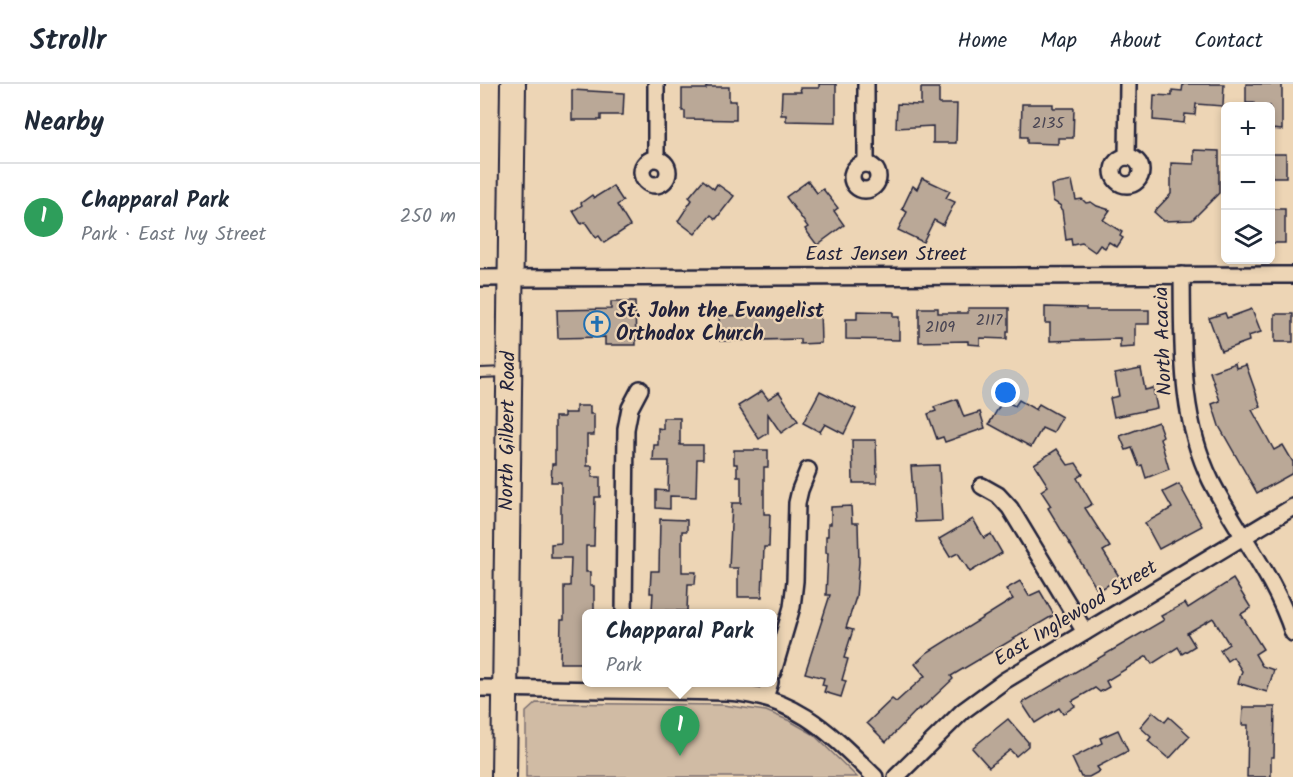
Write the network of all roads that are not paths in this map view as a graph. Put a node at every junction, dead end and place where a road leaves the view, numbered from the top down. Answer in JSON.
{"nodes":[{"id":1,"x":513,"y":84,"type":"edge"},
{"id":2,"x":656,"y":84,"type":"edge"},
{"id":3,"x":866,"y":84,"type":"edge"},
{"id":4,"x":1130,"y":86,"type":"edge"},
{"id":5,"x":1127,"y":156,"type":"dead end"},
{"id":6,"x":656,"y":158,"type":"dead end"},
{"id":7,"x":866,"y":164,"type":"dead end"},
{"id":8,"x":1182,"y":275,"type":"junction"},
{"id":9,"x":1293,"y":275,"type":"edge"},
{"id":10,"x":480,"y":278,"type":"edge"},
{"id":11,"x":511,"y":278,"type":"junction"},
{"id":12,"x":510,"y":372,"type":"junction"},
{"id":13,"x":480,"y":373,"type":"edge"},
{"id":14,"x":640,"y":389,"type":"dead end"},
{"id":15,"x":808,"y":470,"type":"dead end"},
{"id":16,"x":982,"y":486,"type":"dead end"},
{"id":17,"x":1293,"y":507,"type":"edge"},
{"id":18,"x":1245,"y":537,"type":"junction"},
{"id":19,"x":624,"y":609,"type":"edge"},
{"id":20,"x":1085,"y":632,"type":"junction"},
{"id":21,"x":1293,"y":633,"type":"edge"},
{"id":22,"x":777,"y":658,"type":"edge"},
{"id":23,"x":582,"y":687,"type":"edge"},
{"id":24,"x":640,"y":687,"type":"edge"},
{"id":25,"x":768,"y":687,"type":"edge"},
{"id":26,"x":480,"y":688,"type":"edge"},
{"id":27,"x":505,"y":688,"type":"junction"},
{"id":28,"x":765,"y":698,"type":"junction"},
{"id":29,"x":504,"y":777,"type":"edge"},
{"id":30,"x":875,"y":777,"type":"edge"},
{"id":31,"x":896,"y":777,"type":"edge"}],
"edges":[{"from":1,"to":11,"type":"main road","name":"North Gilbert Road"},
{"from":2,"to":6,"type":"street"},
{"from":3,"to":7,"type":"street"},
{"from":4,"to":5,"type":"street"},
{"from":8,"to":9,"type":"street","name":"East Jensen Street"},
{"from":8,"to":11,"type":"street","name":"East Jensen Street"},
{"from":8,"to":18,"type":"street","name":"North Acacia"},
{"from":10,"to":11,"type":"street","name":"East Jensen Street"},
{"from":11,"to":12,"type":"main road","name":"North Gilbert Road"},
{"from":12,"to":13,"type":"lane"},
{"from":12,"to":27,"type":"main road","name":"North Gilbert Road"},
{"from":14,"to":19,"type":"street"},
{"from":15,"to":22,"type":"street"},
{"from":16,"to":20,"type":"street"},
{"from":17,"to":18,"type":"street","name":"East Inglewood Street"},
{"from":18,"to":20,"type":"street","name":"East Inglewood Street"},
{"from":18,"to":21,"type":"street","name":"North Acacia"},
{"from":20,"to":31,"type":"street","name":"East Inglewood Street"},
{"from":23,"to":27,"type":"street"},
{"from":24,"to":28,"type":"street"},
{"from":25,"to":28,"type":"street"},
{"from":26,"to":27,"type":"street"},
{"from":27,"to":29,"type":"main road","name":"North Gilbert Road"},
{"from":28,"to":30,"type":"street"}]}
